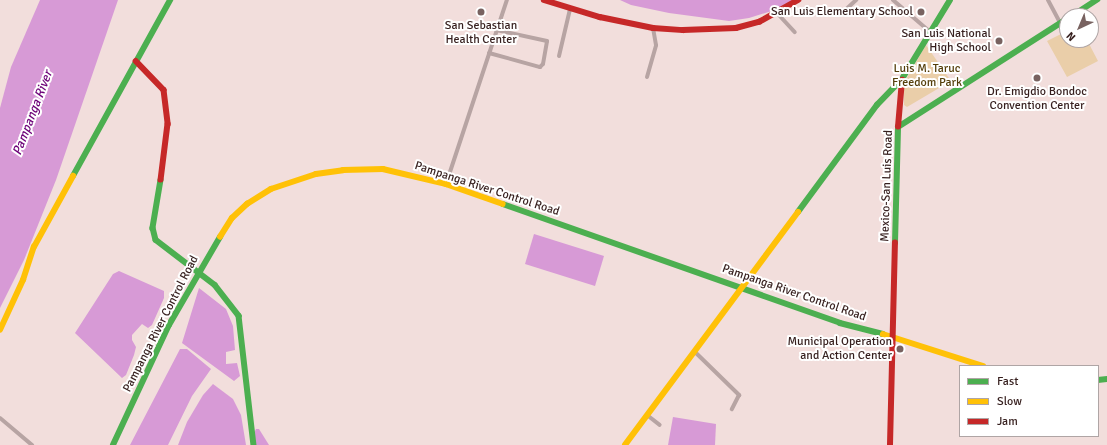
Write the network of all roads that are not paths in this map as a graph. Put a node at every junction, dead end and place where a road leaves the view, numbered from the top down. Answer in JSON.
{"nodes":[{"id":1,"x":170,"y":0,"type":"edge"},
{"id":2,"x":506,"y":0,"type":"edge"},
{"id":3,"x":544,"y":0,"type":"edge"},
{"id":4,"x":798,"y":0,"type":"edge"},
{"id":5,"x":856,"y":0,"type":"edge"},
{"id":6,"x":893,"y":0,"type":"edge"},
{"id":7,"x":950,"y":0,"type":"edge"},
{"id":8,"x":1048,"y":0,"type":"edge"},
{"id":9,"x":1097,"y":0,"type":"edge"},
{"id":10,"x":1084,"y":8,"type":"edge"},
{"id":11,"x":570,"y":9,"type":"junction"},
{"id":12,"x":777,"y":13,"type":"junction"},
{"id":13,"x":841,"y":14,"type":"dead end"},
{"id":14,"x":1059,"y":21,"type":"edge"},
{"id":15,"x":1059,"y":24,"type":"edge"},
{"id":16,"x":653,"y":28,"type":"junction"},
{"id":17,"x":496,"y":30,"type":"junction"},
{"id":18,"x":929,"y":31,"type":"junction"},
{"id":19,"x":795,"y":32,"type":"dead end"},
{"id":20,"x":489,"y":53,"type":"junction"},
{"id":21,"x":559,"y":56,"type":"dead end"},
{"id":22,"x":136,"y":61,"type":"junction"},
{"id":23,"x":647,"y":77,"type":"dead end"},
{"id":24,"x":902,"y":79,"type":"junction"},
{"id":25,"x":898,"y":127,"type":"junction"},
{"id":26,"x":446,"y":184,"type":"junction"},
{"id":27,"x":198,"y":273,"type":"junction"},
{"id":28,"x":741,"y":288,"type":"junction"},
{"id":29,"x":0,"y":330,"type":"edge"},
{"id":30,"x":895,"y":337,"type":"junction"},
{"id":31,"x":695,"y":352,"type":"junction"},
{"id":32,"x":979,"y":365,"type":"edge"},
{"id":33,"x":732,"y":409,"type":"dead end"},
{"id":34,"x":647,"y":415,"type":"junction"},
{"id":35,"x":0,"y":418,"type":"edge"},
{"id":36,"x":660,"y":425,"type":"dead end"},
{"id":37,"x":32,"y":445,"type":"edge"},
{"id":38,"x":113,"y":445,"type":"edge"},
{"id":39,"x":254,"y":445,"type":"edge"},
{"id":40,"x":625,"y":445,"type":"edge"},
{"id":41,"x":890,"y":445,"type":"edge"}],
"edges":[{"from":1,"to":22,"type":"main road"},
{"from":2,"to":17,"type":"street"},
{"from":3,"to":11,"type":"main road"},
{"from":4,"to":12,"type":"main road"},
{"from":5,"to":13,"type":"street"},
{"from":6,"to":18,"type":"street"},
{"from":7,"to":18,"type":"main road"},
{"from":8,"to":14,"type":"street"},
{"from":9,"to":10,"type":"main road"},
{"from":11,"to":16,"type":"main road"},
{"from":11,"to":21,"type":"street"},
{"from":12,"to":16,"type":"main road"},
{"from":12,"to":19,"type":"street"},
{"from":15,"to":25,"type":"main road","name":"Mexico-San Luis Road"},
{"from":16,"to":23,"type":"street"},
{"from":17,"to":20,"type":"street"},
{"from":17,"to":20,"type":"street"},
{"from":18,"to":24,"type":"main road"},
{"from":20,"to":26,"type":"street"},
{"from":22,"to":27,"type":"main road"},
{"from":22,"to":29,"type":"main road"},
{"from":24,"to":25,"type":"main road"},
{"from":24,"to":28,"type":"main road"},
{"from":25,"to":30,"type":"main road","name":"Mexico-San Luis Road"},
{"from":26,"to":27,"type":"main road","name":"Pampanga River Control Road"},
{"from":26,"to":28,"type":"main road","name":"Pampanga River Control Road"},
{"from":27,"to":38,"type":"main road","name":"Pampanga River Control Road"},
{"from":27,"to":39,"type":"main road"},
{"from":28,"to":30,"type":"main road","name":"Pampanga River Control Road"},
{"from":28,"to":31,"type":"main road"},
{"from":30,"to":32,"type":"main road","name":"Pampanga River Control Road"},
{"from":30,"to":41,"type":"main road","name":"Mexico-San Luis Road"},
{"from":31,"to":33,"type":"street"},
{"from":31,"to":34,"type":"main road"},
{"from":34,"to":36,"type":"street"},
{"from":34,"to":40,"type":"main road"},
{"from":35,"to":37,"type":"street"}]}
